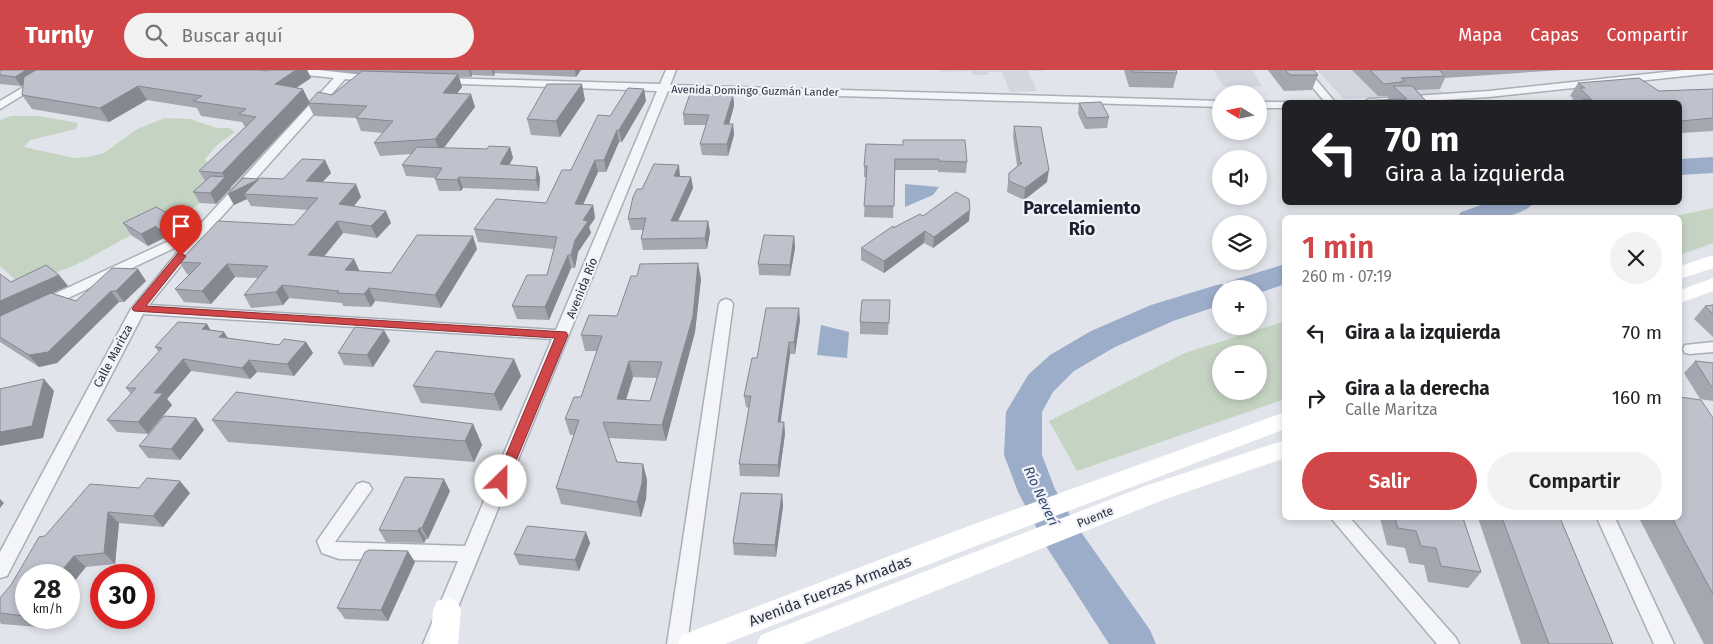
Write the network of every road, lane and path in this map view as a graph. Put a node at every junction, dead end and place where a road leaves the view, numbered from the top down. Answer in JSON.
{"nodes":[{"id":1,"x":59,"y":70,"type":"edge"},
{"id":2,"x":289,"y":70,"type":"edge"},
{"id":3,"x":671,"y":70,"type":"edge"},
{"id":4,"x":1303,"y":70,"type":"edge"},
{"id":5,"x":1713,"y":70,"type":"edge"},
{"id":6,"x":341,"y":77,"type":"junction"},
{"id":7,"x":386,"y":80,"type":"edge"},
{"id":8,"x":431,"y":81,"type":"edge"},
{"id":9,"x":664,"y":89,"type":"junction"},
{"id":10,"x":1328,"y":100,"type":"edge"},
{"id":11,"x":1399,"y":100,"type":"edge"},
{"id":12,"x":1212,"y":104,"type":"edge"},
{"id":13,"x":1268,"y":105,"type":"edge"},
{"id":14,"x":1282,"y":105,"type":"edge"},
{"id":15,"x":0,"y":106,"type":"edge"},
{"id":16,"x":203,"y":229,"type":"junction"},
{"id":17,"x":1713,"y":261,"type":"edge"},
{"id":18,"x":1682,"y":272,"type":"edge"},
{"id":19,"x":1713,"y":284,"type":"edge"},
{"id":20,"x":1682,"y":296,"type":"edge"},
{"id":21,"x":726,"y":304,"type":"dead end"},
{"id":22,"x":35,"y":308,"type":"edge"},
{"id":23,"x":138,"y":309,"type":"junction"},
{"id":24,"x":562,"y":335,"type":"junction"},
{"id":25,"x":1713,"y":347,"type":"edge"},
{"id":26,"x":1690,"y":349,"type":"dead end"},
{"id":27,"x":1282,"y":421,"type":"edge"},
{"id":28,"x":1282,"y":452,"type":"edge"},
{"id":29,"x":363,"y":489,"type":"dead end"},
{"id":30,"x":1342,"y":520,"type":"edge"},
{"id":31,"x":1607,"y":520,"type":"edge"},
{"id":32,"x":967,"y":538,"type":"joint"},
{"id":33,"x":471,"y":554,"type":"junction"},
{"id":34,"x":981,"y":562,"type":"joint"},
{"id":35,"x":0,"y":570,"type":"edge"},
{"id":36,"x":447,"y":610,"type":"junction"},
{"id":37,"x":434,"y":644,"type":"edge"},
{"id":38,"x":444,"y":644,"type":"edge"},
{"id":39,"x":677,"y":644,"type":"edge"},
{"id":40,"x":692,"y":644,"type":"edge"},
{"id":41,"x":771,"y":644,"type":"edge"},
{"id":42,"x":1449,"y":644,"type":"edge"},
{"id":43,"x":1664,"y":644,"type":"edge"}],
"edges":[{"from":1,"to":15,"type":"street"},
{"from":2,"to":6,"type":"street"},
{"from":3,"to":9,"type":"street","name":"Avenida Río"},
{"from":4,"to":10,"type":"street"},
{"from":5,"to":11,"type":"street"},
{"from":6,"to":7,"type":"street"},
{"from":6,"to":16,"type":"street","name":"Calle Maritza"},
{"from":8,"to":9,"type":"street","name":"Avenida Domingo Guzmán Lander"},
{"from":9,"to":12,"type":"street","name":"Avenida Domingo Guzmán Lander"},
{"from":9,"to":24,"type":"street","name":"Avenida Río"},
{"from":13,"to":14,"type":"street"},
{"from":16,"to":22,"type":"street"},
{"from":16,"to":23,"type":"street","name":"Calle Maritza"},
{"from":17,"to":18,"type":"street"},
{"from":19,"to":20,"type":"street"},
{"from":21,"to":39,"type":"street"},
{"from":23,"to":24,"type":"street"},
{"from":23,"to":35,"type":"street","name":"Calle Maritza"},
{"from":24,"to":33,"type":"street","name":"Avenida Río"},
{"from":25,"to":26,"type":"street"},
{"from":27,"to":32,"type":"street","name":"Puente"},
{"from":28,"to":34,"type":"street","name":"Puente"},
{"from":29,"to":33,"type":"street"},
{"from":30,"to":42,"type":"street"},
{"from":31,"to":43,"type":"street"},
{"from":32,"to":40,"type":"street","name":"Avenida Fuerzas Armadas"},
{"from":33,"to":36,"type":"street","name":"Avenida Río"},
{"from":34,"to":41,"type":"street","name":"Avenida Fuerzas Armadas"},
{"from":36,"to":37,"type":"street","name":"Avenida Río"},
{"from":36,"to":38,"type":"street"}]}
